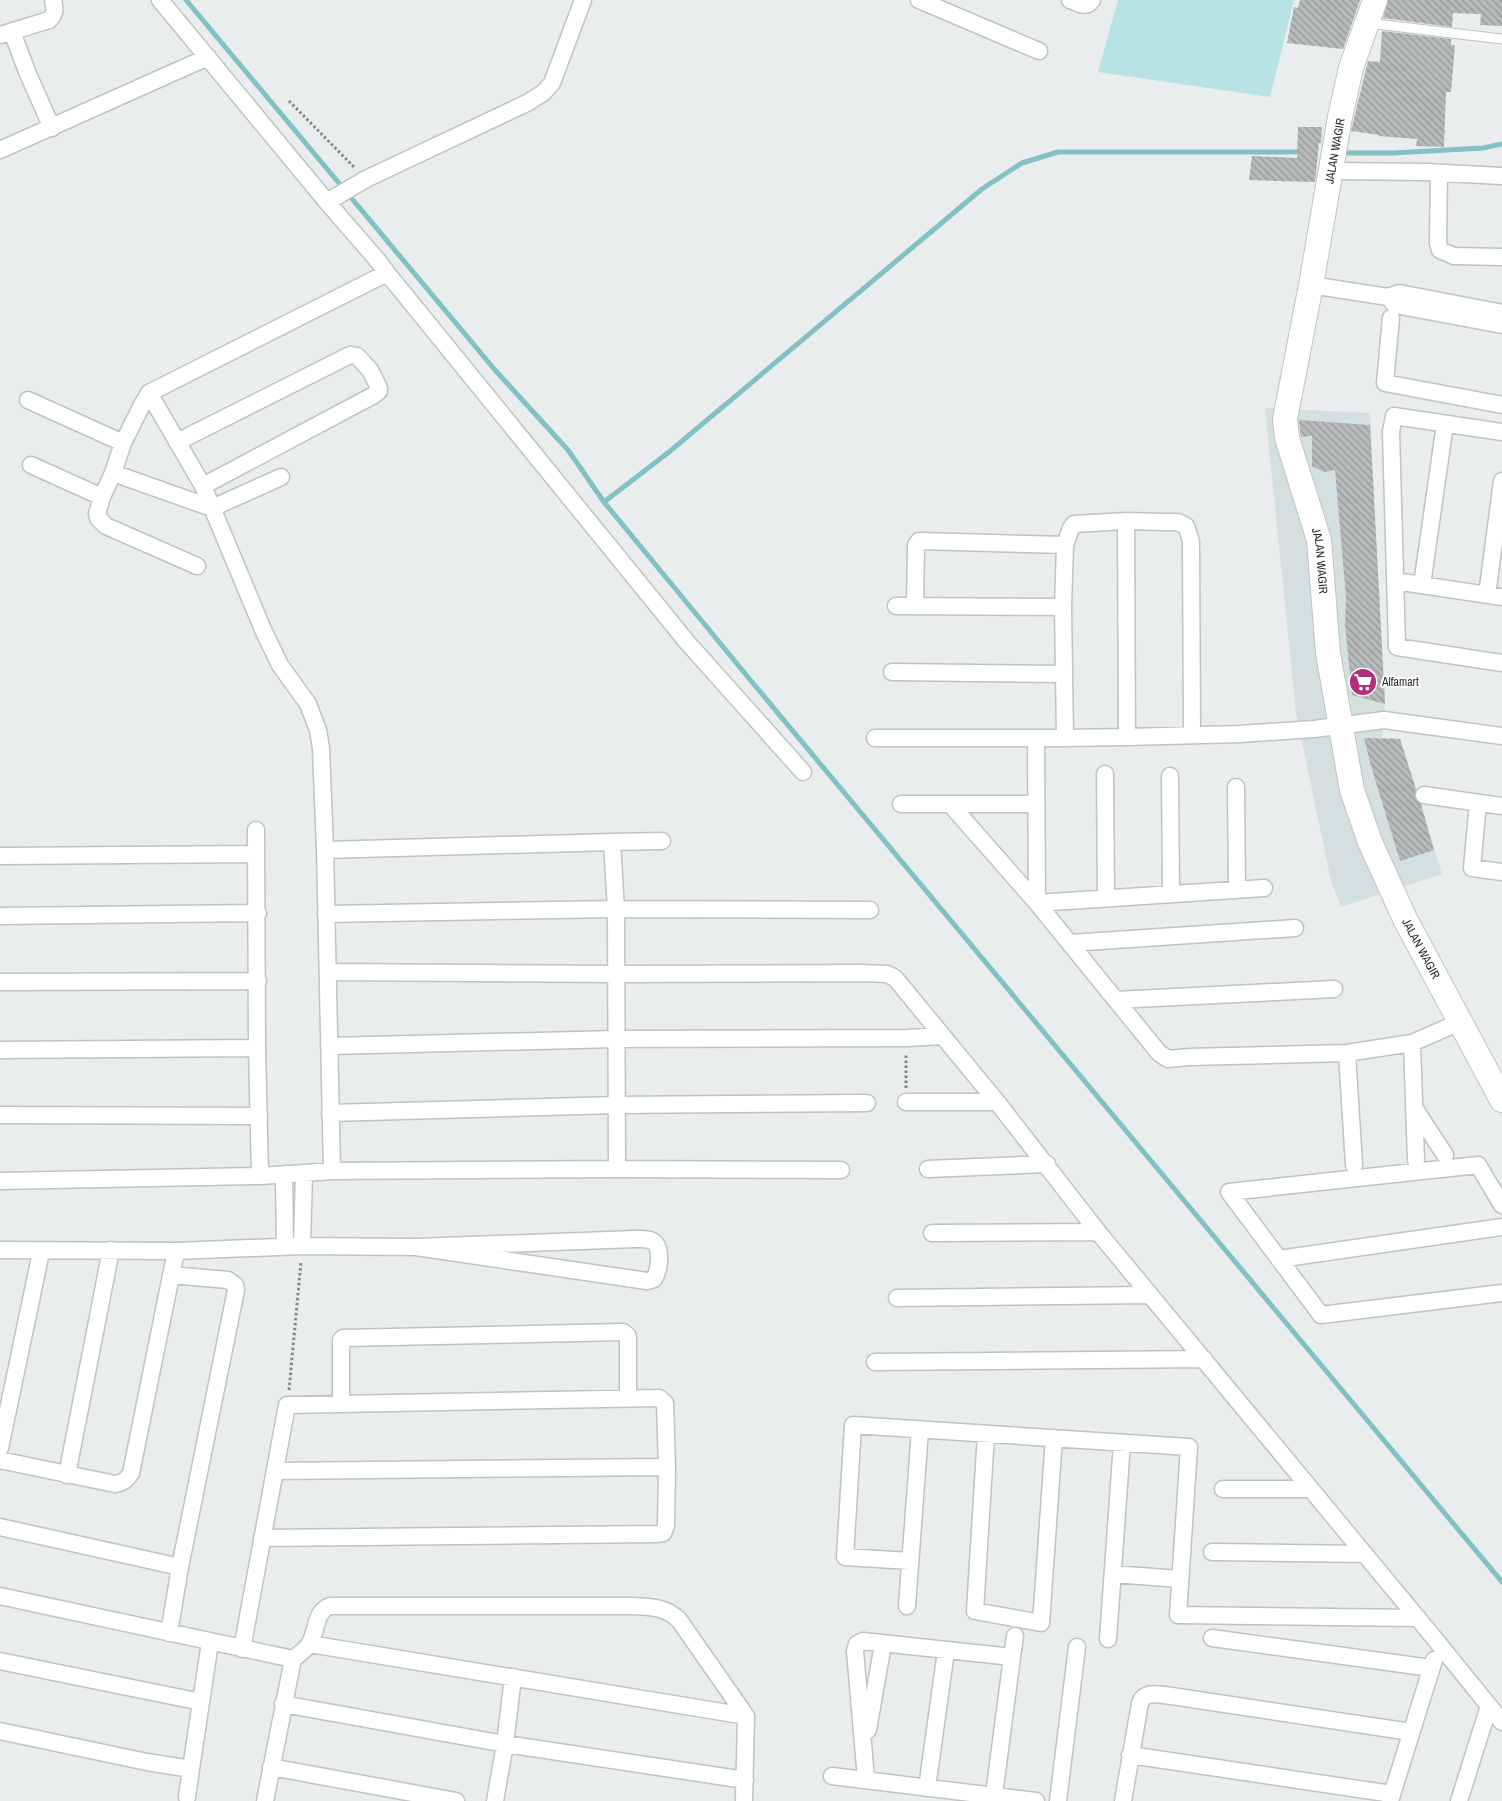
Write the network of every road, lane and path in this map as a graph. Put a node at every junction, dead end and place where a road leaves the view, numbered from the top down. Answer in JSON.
{"nodes":[{"id":1,"x":53,"y":0,"type":"edge"},
{"id":2,"x":160,"y":0,"type":"edge"},
{"id":3,"x":583,"y":0,"type":"edge"},
{"id":4,"x":919,"y":0,"type":"edge"},
{"id":5,"x":1070,"y":0,"type":"edge"},
{"id":6,"x":1092,"y":0,"type":"edge"},
{"id":7,"x":1375,"y":0,"type":"edge"},
{"id":8,"x":1368,"y":23,"type":"junction"},
{"id":9,"x":6,"y":34,"type":"edge"},
{"id":10,"x":1502,"y":39,"type":"edge"},
{"id":11,"x":1039,"y":51,"type":"dead end"},
{"id":12,"x":208,"y":57,"type":"junction"},
{"id":13,"x":289,"y":101,"type":"dead end"},
{"id":14,"x":52,"y":128,"type":"junction"},
{"id":15,"x":2,"y":145,"type":"edge"},
{"id":16,"x":1332,"y":168,"type":"junction"},
{"id":17,"x":1502,"y":169,"type":"edge"},
{"id":18,"x":1433,"y":173,"type":"junction"},
{"id":19,"x":1502,"y":176,"type":"edge"},
{"id":20,"x":362,"y":181,"type":"junction"},
{"id":21,"x":330,"y":200,"type":"junction"},
{"id":22,"x":1502,"y":257,"type":"edge"},
{"id":23,"x":387,"y":273,"type":"junction"},
{"id":24,"x":1311,"y":285,"type":"junction"},
{"id":25,"x":1388,"y":297,"type":"junction"},
{"id":26,"x":1502,"y":313,"type":"edge"},
{"id":27,"x":1391,"y":318,"type":"dead end"},
{"id":28,"x":1502,"y":326,"type":"edge"},
{"id":29,"x":149,"y":393,"type":"junction"},
{"id":30,"x":28,"y":400,"type":"dead end"},
{"id":31,"x":1502,"y":405,"type":"edge"},
{"id":32,"x":1444,"y":424,"type":"junction"},
{"id":33,"x":1502,"y":432,"type":"edge"},
{"id":34,"x":177,"y":442,"type":"junction"},
{"id":35,"x":123,"y":443,"type":"junction"},
{"id":36,"x":31,"y":465,"type":"dead end"},
{"id":37,"x":113,"y":473,"type":"junction"},
{"id":38,"x":281,"y":477,"type":"dead end"},
{"id":39,"x":1502,"y":481,"type":"edge"},
{"id":40,"x":203,"y":486,"type":"junction"},
{"id":41,"x":102,"y":497,"type":"junction"},
{"id":42,"x":212,"y":508,"type":"junction"},
{"id":43,"x":1126,"y":521,"type":"junction"},
{"id":44,"x":1065,"y":545,"type":"junction"},
{"id":45,"x":197,"y":566,"type":"dead end"},
{"id":46,"x":1396,"y":581,"type":"junction"},
{"id":47,"x":1422,"y":585,"type":"junction"},
{"id":48,"x":1495,"y":596,"type":"edge"},
{"id":49,"x":896,"y":606,"type":"dead end"},
{"id":50,"x":915,"y":606,"type":"junction"},
{"id":51,"x":1063,"y":607,"type":"junction"},
{"id":52,"x":1502,"y":663,"type":"edge"},
{"id":53,"x":892,"y":672,"type":"dead end"},
{"id":54,"x":1063,"y":674,"type":"junction"},
{"id":55,"x":1340,"y":724,"type":"junction"},
{"id":56,"x":1192,"y":735,"type":"junction"},
{"id":57,"x":1502,"y":736,"type":"edge"},
{"id":58,"x":1127,"y":737,"type":"junction"},
{"id":59,"x":875,"y":738,"type":"dead end"},
{"id":60,"x":1036,"y":738,"type":"junction"},
{"id":61,"x":1065,"y":738,"type":"junction"},
{"id":62,"x":803,"y":772,"type":"dead end"},
{"id":63,"x":1105,"y":774,"type":"dead end"},
{"id":64,"x":1170,"y":776,"type":"dead end"},
{"id":65,"x":1236,"y":786,"type":"dead end"},
{"id":66,"x":1424,"y":795,"type":"dead end"},
{"id":67,"x":1478,"y":803,"type":"junction"},
{"id":68,"x":901,"y":804,"type":"dead end"},
{"id":69,"x":950,"y":804,"type":"junction"},
{"id":70,"x":1036,"y":804,"type":"junction"},
{"id":71,"x":1502,"y":806,"type":"edge"},
{"id":72,"x":256,"y":830,"type":"dead end"},
{"id":73,"x":662,"y":841,"type":"dead end"},
{"id":74,"x":612,"y":842,"type":"junction"},
{"id":75,"x":324,"y":850,"type":"junction"},
{"id":76,"x":256,"y":854,"type":"junction"},
{"id":77,"x":0,"y":856,"type":"edge"},
{"id":78,"x":1502,"y":872,"type":"edge"},
{"id":79,"x":1264,"y":888,"type":"dead end"},
{"id":80,"x":1237,"y":890,"type":"junction"},
{"id":81,"x":1171,"y":894,"type":"junction"},
{"id":82,"x":1106,"y":898,"type":"junction"},
{"id":83,"x":1038,"y":903,"type":"junction"},
{"id":84,"x":616,"y":909,"type":"junction"},
{"id":85,"x":870,"y":910,"type":"dead end"},
{"id":86,"x":258,"y":912,"type":"junction"},
{"id":87,"x":326,"y":914,"type":"junction"},
{"id":88,"x":0,"y":916,"type":"edge"},
{"id":89,"x":1295,"y":928,"type":"dead end"},
{"id":90,"x":1070,"y":943,"type":"junction"},
{"id":91,"x":328,"y":972,"type":"junction"},
{"id":92,"x":616,"y":974,"type":"junction"},
{"id":93,"x":258,"y":981,"type":"junction"},
{"id":94,"x":0,"y":982,"type":"edge"},
{"id":95,"x":1334,"y":989,"type":"dead end"},
{"id":96,"x":1116,"y":1000,"type":"junction"},
{"id":97,"x":1460,"y":1022,"type":"junction"},
{"id":98,"x":943,"y":1036,"type":"junction"},
{"id":99,"x":907,"y":1038,"type":"junction"},
{"id":100,"x":616,"y":1039,"type":"junction"},
{"id":101,"x":1412,"y":1043,"type":"junction"},
{"id":102,"x":329,"y":1046,"type":"junction"},
{"id":103,"x":257,"y":1048,"type":"junction"},
{"id":104,"x":0,"y":1050,"type":"edge"},
{"id":105,"x":1347,"y":1053,"type":"junction"},
{"id":106,"x":1502,"y":1100,"type":"edge"},
{"id":107,"x":906,"y":1102,"type":"joint"},
{"id":108,"x":998,"y":1102,"type":"junction"},
{"id":109,"x":867,"y":1103,"type":"dead end"},
{"id":110,"x":617,"y":1106,"type":"junction"},
{"id":111,"x":1414,"y":1107,"type":"junction"},
{"id":112,"x":330,"y":1113,"type":"junction"},
{"id":113,"x":0,"y":1116,"type":"edge"},
{"id":114,"x":259,"y":1116,"type":"junction"},
{"id":115,"x":1445,"y":1155,"type":"dead end"},
{"id":116,"x":1416,"y":1160,"type":"dead end"},
{"id":117,"x":1047,"y":1164,"type":"junction"},
{"id":118,"x":1354,"y":1165,"type":"dead end"},
{"id":119,"x":617,"y":1169,"type":"junction"},
{"id":120,"x":928,"y":1169,"type":"dead end"},
{"id":121,"x":841,"y":1170,"type":"dead end"},
{"id":122,"x":332,"y":1171,"type":"junction"},
{"id":123,"x":304,"y":1174,"type":"junction"},
{"id":124,"x":284,"y":1175,"type":"junction"},
{"id":125,"x":260,"y":1176,"type":"junction"},
{"id":126,"x":0,"y":1181,"type":"edge"},
{"id":127,"x":1502,"y":1205,"type":"edge"},
{"id":128,"x":1502,"y":1227,"type":"edge"},
{"id":129,"x":1098,"y":1232,"type":"junction"},
{"id":130,"x":932,"y":1233,"type":"dead end"},
{"id":131,"x":302,"y":1246,"type":"junction"},
{"id":132,"x":285,"y":1247,"type":"junction"},
{"id":133,"x":416,"y":1247,"type":"junction"},
{"id":134,"x":0,"y":1250,"type":"edge"},
{"id":135,"x":111,"y":1250,"type":"junction"},
{"id":136,"x":176,"y":1251,"type":"junction"},
{"id":137,"x":41,"y":1252,"type":"junction"},
{"id":138,"x":1279,"y":1259,"type":"junction"},
{"id":139,"x":171,"y":1275,"type":"junction"},
{"id":140,"x":1502,"y":1293,"type":"edge"},
{"id":141,"x":1150,"y":1295,"type":"junction"},
{"id":142,"x":896,"y":1298,"type":"dead end"},
{"id":143,"x":1204,"y":1358,"type":"junction"},
{"id":144,"x":875,"y":1362,"type":"dead end"},
{"id":145,"x":628,"y":1398,"type":"junction"},
{"id":146,"x":341,"y":1402,"type":"junction"},
{"id":147,"x":287,"y":1404,"type":"junction"},
{"id":148,"x":920,"y":1430,"type":"junction"},
{"id":149,"x":986,"y":1434,"type":"junction"},
{"id":150,"x":1054,"y":1438,"type":"junction"},
{"id":151,"x":1122,"y":1443,"type":"junction"},
{"id":152,"x":0,"y":1448,"type":"edge"},
{"id":153,"x":0,"y":1460,"type":"edge"},
{"id":154,"x":667,"y":1467,"type":"junction"},
{"id":155,"x":275,"y":1471,"type":"junction"},
{"id":156,"x":67,"y":1474,"type":"junction"},
{"id":157,"x":1310,"y":1489,"type":"junction"},
{"id":158,"x":1223,"y":1490,"type":"dead end"},
{"id":159,"x":0,"y":1527,"type":"edge"},
{"id":160,"x":262,"y":1538,"type":"junction"},
{"id":161,"x":1212,"y":1552,"type":"dead end"},
{"id":162,"x":1365,"y":1554,"type":"junction"},
{"id":163,"x":910,"y":1561,"type":"junction"},
{"id":164,"x":180,"y":1567,"type":"junction"},
{"id":165,"x":1113,"y":1574,"type":"junction"},
{"id":166,"x":1180,"y":1579,"type":"junction"},
{"id":167,"x":0,"y":1596,"type":"edge"},
{"id":168,"x":907,"y":1606,"type":"dead end"},
{"id":169,"x":1418,"y":1618,"type":"junction"},
{"id":170,"x":169,"y":1633,"type":"junction"},
{"id":171,"x":1015,"y":1636,"type":"dead end"},
{"id":172,"x":1212,"y":1638,"type":"dead end"},
{"id":173,"x":1108,"y":1639,"type":"dead end"},
{"id":174,"x":210,"y":1642,"type":"junction"},
{"id":175,"x":310,"y":1644,"type":"junction"},
{"id":176,"x":883,"y":1644,"type":"junction"},
{"id":177,"x":1439,"y":1644,"type":"junction"},
{"id":178,"x":1078,"y":1647,"type":"dead end"},
{"id":179,"x":242,"y":1649,"type":"junction"},
{"id":180,"x":946,"y":1651,"type":"junction"},
{"id":181,"x":1012,"y":1657,"type":"junction"},
{"id":182,"x":293,"y":1659,"type":"junction"},
{"id":183,"x":0,"y":1661,"type":"edge"},
{"id":184,"x":1431,"y":1668,"type":"junction"},
{"id":185,"x":514,"y":1678,"type":"junction"},
{"id":186,"x":201,"y":1702,"type":"junction"},
{"id":187,"x":284,"y":1704,"type":"junction"},
{"id":188,"x":1489,"y":1706,"type":"junction"},
{"id":189,"x":746,"y":1716,"type":"junction"},
{"id":190,"x":1502,"y":1722,"type":"edge"},
{"id":191,"x":0,"y":1731,"type":"edge"},
{"id":192,"x":1412,"y":1732,"type":"junction"},
{"id":193,"x":505,"y":1744,"type":"junction"},
{"id":194,"x":864,"y":1750,"type":"junction"},
{"id":195,"x":1130,"y":1755,"type":"junction"},
{"id":196,"x":271,"y":1767,"type":"junction"},
{"id":197,"x":191,"y":1769,"type":"junction"},
{"id":198,"x":832,"y":1776,"type":"dead end"},
{"id":199,"x":866,"y":1779,"type":"junction"},
{"id":200,"x":745,"y":1780,"type":"junction"},
{"id":201,"x":927,"y":1788,"type":"junction"},
{"id":202,"x":994,"y":1795,"type":"junction"},
{"id":203,"x":187,"y":1797,"type":"dead end"},
{"id":204,"x":1391,"y":1798,"type":"edge"},
{"id":205,"x":264,"y":1801,"type":"edge"},
{"id":206,"x":456,"y":1801,"type":"edge"},
{"id":207,"x":495,"y":1801,"type":"edge"},
{"id":208,"x":744,"y":1801,"type":"edge"},
{"id":209,"x":1036,"y":1801,"type":"edge"},
{"id":210,"x":1058,"y":1801,"type":"edge"},
{"id":211,"x":1123,"y":1801,"type":"edge"},
{"id":212,"x":1459,"y":1801,"type":"edge"}],
"edges":[{"from":1,"to":9,"type":"street"},
{"from":2,"to":12,"type":"street"},
{"from":3,"to":20,"type":"street"},
{"from":4,"to":11,"type":"street"},
{"from":5,"to":6,"type":"street"},
{"from":7,"to":8,"type":"street","name":"JALAN WAGIR"},
{"from":8,"to":10,"type":"lane"},
{"from":8,"to":16,"type":"street","name":"JALAN WAGIR"},
{"from":9,"to":14,"type":"street"},
{"from":12,"to":14,"type":"street"},
{"from":12,"to":21,"type":"street"},
{"from":13,"to":20,"type":"path"},
{"from":14,"to":15,"type":"street"},
{"from":16,"to":18,"type":"street"},
{"from":16,"to":24,"type":"street","name":"JALAN WAGIR"},
{"from":17,"to":18,"type":"street"},
{"from":18,"to":19,"type":"street"},
{"from":18,"to":22,"type":"street"},
{"from":20,"to":21,"type":"street"},
{"from":21,"to":23,"type":"street"},
{"from":23,"to":29,"type":"street"},
{"from":23,"to":62,"type":"street"},
{"from":24,"to":25,"type":"street"},
{"from":24,"to":55,"type":"street","name":"JALAN WAGIR"},
{"from":25,"to":26,"type":"street"},
{"from":25,"to":28,"type":"street"},
{"from":27,"to":31,"type":"street"},
{"from":29,"to":34,"type":"street"},
{"from":29,"to":35,"type":"street"},
{"from":30,"to":35,"type":"street"},
{"from":32,"to":33,"type":"street"},
{"from":32,"to":46,"type":"street"},
{"from":32,"to":47,"type":"street"},
{"from":34,"to":40,"type":"street"},
{"from":34,"to":40,"type":"street"},
{"from":35,"to":37,"type":"street"},
{"from":36,"to":41,"type":"street"},
{"from":37,"to":41,"type":"street"},
{"from":37,"to":42,"type":"street"},
{"from":38,"to":42,"type":"street"},
{"from":39,"to":48,"type":"street"},
{"from":40,"to":42,"type":"street"},
{"from":41,"to":45,"type":"street"},
{"from":42,"to":75,"type":"street"},
{"from":43,"to":44,"type":"street"},
{"from":43,"to":56,"type":"street"},
{"from":43,"to":58,"type":"street"},
{"from":44,"to":50,"type":"street"},
{"from":44,"to":51,"type":"street"},
{"from":46,"to":47,"type":"street"},
{"from":46,"to":52,"type":"street"},
{"from":47,"to":48,"type":"street"},
{"from":49,"to":50,"type":"street"},
{"from":50,"to":51,"type":"street"},
{"from":51,"to":54,"type":"street"},
{"from":53,"to":54,"type":"street"},
{"from":54,"to":61,"type":"street"},
{"from":55,"to":56,"type":"street"},
{"from":55,"to":57,"type":"street"},
{"from":55,"to":97,"type":"street","name":"JALAN WAGIR"},
{"from":56,"to":58,"type":"street"},
{"from":58,"to":61,"type":"street"},
{"from":59,"to":60,"type":"street"},
{"from":60,"to":61,"type":"street"},
{"from":60,"to":70,"type":"street"},
{"from":63,"to":82,"type":"street"},
{"from":64,"to":81,"type":"street"},
{"from":65,"to":80,"type":"street"},
{"from":66,"to":67,"type":"street"},
{"from":67,"to":71,"type":"street"},
{"from":67,"to":78,"type":"street"},
{"from":68,"to":69,"type":"street"},
{"from":69,"to":70,"type":"street"},
{"from":69,"to":83,"type":"street"},
{"from":70,"to":83,"type":"street"},
{"from":72,"to":76,"type":"street"},
{"from":73,"to":74,"type":"street"},
{"from":74,"to":75,"type":"street"},
{"from":74,"to":84,"type":"street"},
{"from":75,"to":87,"type":"street"},
{"from":76,"to":77,"type":"street"},
{"from":76,"to":86,"type":"street"},
{"from":79,"to":80,"type":"street"},
{"from":80,"to":81,"type":"street"},
{"from":81,"to":82,"type":"street"},
{"from":82,"to":83,"type":"street"},
{"from":83,"to":90,"type":"street"},
{"from":84,"to":85,"type":"street"},
{"from":84,"to":87,"type":"street"},
{"from":84,"to":92,"type":"street"},
{"from":86,"to":88,"type":"street"},
{"from":86,"to":93,"type":"street"},
{"from":87,"to":91,"type":"street"},
{"from":89,"to":90,"type":"street"},
{"from":90,"to":96,"type":"street"},
{"from":91,"to":92,"type":"street"},
{"from":91,"to":102,"type":"street"},
{"from":92,"to":98,"type":"street"},
{"from":92,"to":100,"type":"street"},
{"from":93,"to":94,"type":"street"},
{"from":93,"to":103,"type":"street"},
{"from":95,"to":96,"type":"street"},
{"from":96,"to":105,"type":"street"},
{"from":97,"to":101,"type":"street"},
{"from":97,"to":106,"type":"street","name":"JALAN WAGIR"},
{"from":98,"to":99,"type":"street"},
{"from":98,"to":108,"type":"street"},
{"from":99,"to":100,"type":"street"},
{"from":99,"to":107,"type":"path"},
{"from":100,"to":102,"type":"street"},
{"from":100,"to":110,"type":"street"},
{"from":101,"to":105,"type":"street"},
{"from":101,"to":111,"type":"street"},
{"from":102,"to":112,"type":"street"},
{"from":103,"to":104,"type":"street"},
{"from":103,"to":114,"type":"street"},
{"from":105,"to":118,"type":"street"},
{"from":107,"to":108,"type":"street"},
{"from":108,"to":117,"type":"street"},
{"from":109,"to":110,"type":"street"},
{"from":110,"to":112,"type":"street"},
{"from":110,"to":119,"type":"street"},
{"from":111,"to":115,"type":"street"},
{"from":111,"to":116,"type":"street"},
{"from":112,"to":122,"type":"street"},
{"from":113,"to":114,"type":"street"},
{"from":114,"to":125,"type":"street"},
{"from":117,"to":120,"type":"street"},
{"from":117,"to":129,"type":"street"},
{"from":119,"to":121,"type":"street"},
{"from":119,"to":122,"type":"street"},
{"from":122,"to":123,"type":"street"},
{"from":123,"to":124,"type":"street"},
{"from":123,"to":131,"type":"street"},
{"from":124,"to":125,"type":"street"},
{"from":124,"to":132,"type":"street"},
{"from":125,"to":126,"type":"street"},
{"from":127,"to":138,"type":"street"},
{"from":128,"to":138,"type":"street"},
{"from":129,"to":130,"type":"street"},
{"from":129,"to":141,"type":"street"},
{"from":131,"to":132,"type":"street"},
{"from":131,"to":133,"type":"street"},
{"from":131,"to":147,"type":"path"},
{"from":132,"to":136,"type":"street"},
{"from":133,"to":133,"type":"street"},
{"from":134,"to":137,"type":"street"},
{"from":135,"to":136,"type":"street"},
{"from":135,"to":137,"type":"street"},
{"from":135,"to":156,"type":"street"},
{"from":136,"to":139,"type":"street"},
{"from":137,"to":152,"type":"street"},
{"from":138,"to":140,"type":"street"},
{"from":139,"to":156,"type":"street"},
{"from":139,"to":164,"type":"street"},
{"from":141,"to":142,"type":"street"},
{"from":141,"to":143,"type":"street"},
{"from":143,"to":144,"type":"street"},
{"from":143,"to":157,"type":"street"},
{"from":145,"to":146,"type":"street"},
{"from":145,"to":146,"type":"street"},
{"from":145,"to":154,"type":"street"},
{"from":146,"to":147,"type":"street"},
{"from":147,"to":155,"type":"street"},
{"from":148,"to":149,"type":"street"},
{"from":148,"to":163,"type":"street"},
{"from":148,"to":163,"type":"street"},
{"from":149,"to":150,"type":"street"},
{"from":149,"to":150,"type":"street"},
{"from":150,"to":151,"type":"street"},
{"from":151,"to":165,"type":"street"},
{"from":151,"to":166,"type":"street"},
{"from":153,"to":156,"type":"street"},
{"from":154,"to":155,"type":"street"},
{"from":154,"to":160,"type":"street"},
{"from":155,"to":160,"type":"street"},
{"from":157,"to":158,"type":"street"},
{"from":157,"to":162,"type":"street"},
{"from":159,"to":164,"type":"street"},
{"from":160,"to":179,"type":"street"},
{"from":161,"to":162,"type":"street"},
{"from":162,"to":169,"type":"street"},
{"from":163,"to":168,"type":"street"},
{"from":164,"to":170,"type":"street"},
{"from":165,"to":166,"type":"street"},
{"from":165,"to":173,"type":"street"},
{"from":166,"to":169,"type":"street"},
{"from":167,"to":170,"type":"street"},
{"from":169,"to":177,"type":"street"},
{"from":170,"to":174,"type":"street"},
{"from":171,"to":181,"type":"street"},
{"from":172,"to":184,"type":"street"},
{"from":174,"to":179,"type":"street"},
{"from":174,"to":186,"type":"street"},
{"from":175,"to":182,"type":"street"},
{"from":175,"to":185,"type":"street"},
{"from":175,"to":189,"type":"street"},
{"from":176,"to":180,"type":"street"},
{"from":176,"to":194,"type":"street"},
{"from":176,"to":194,"type":"street"},
{"from":177,"to":184,"type":"street"},
{"from":177,"to":188,"type":"street"},
{"from":178,"to":210,"type":"street"},
{"from":179,"to":182,"type":"street"},
{"from":180,"to":181,"type":"street"},
{"from":180,"to":201,"type":"street"},
{"from":181,"to":202,"type":"street"},
{"from":182,"to":187,"type":"street"},
{"from":183,"to":186,"type":"street"},
{"from":184,"to":192,"type":"street"},
{"from":185,"to":189,"type":"street"},
{"from":185,"to":193,"type":"street"},
{"from":186,"to":197,"type":"street"},
{"from":187,"to":193,"type":"street"},
{"from":187,"to":196,"type":"street"},
{"from":188,"to":190,"type":"street"},
{"from":188,"to":212,"type":"street"},
{"from":189,"to":200,"type":"street"},
{"from":191,"to":197,"type":"street"},
{"from":192,"to":195,"type":"street"},
{"from":192,"to":204,"type":"street"},
{"from":193,"to":200,"type":"street"},
{"from":193,"to":207,"type":"street"},
{"from":194,"to":199,"type":"street"},
{"from":195,"to":204,"type":"street"},
{"from":195,"to":211,"type":"street"},
{"from":196,"to":205,"type":"street"},
{"from":196,"to":206,"type":"street"},
{"from":197,"to":203,"type":"street"},
{"from":198,"to":199,"type":"street"},
{"from":199,"to":201,"type":"street"},
{"from":200,"to":208,"type":"street"},
{"from":201,"to":202,"type":"street"},
{"from":202,"to":209,"type":"street"}]}
